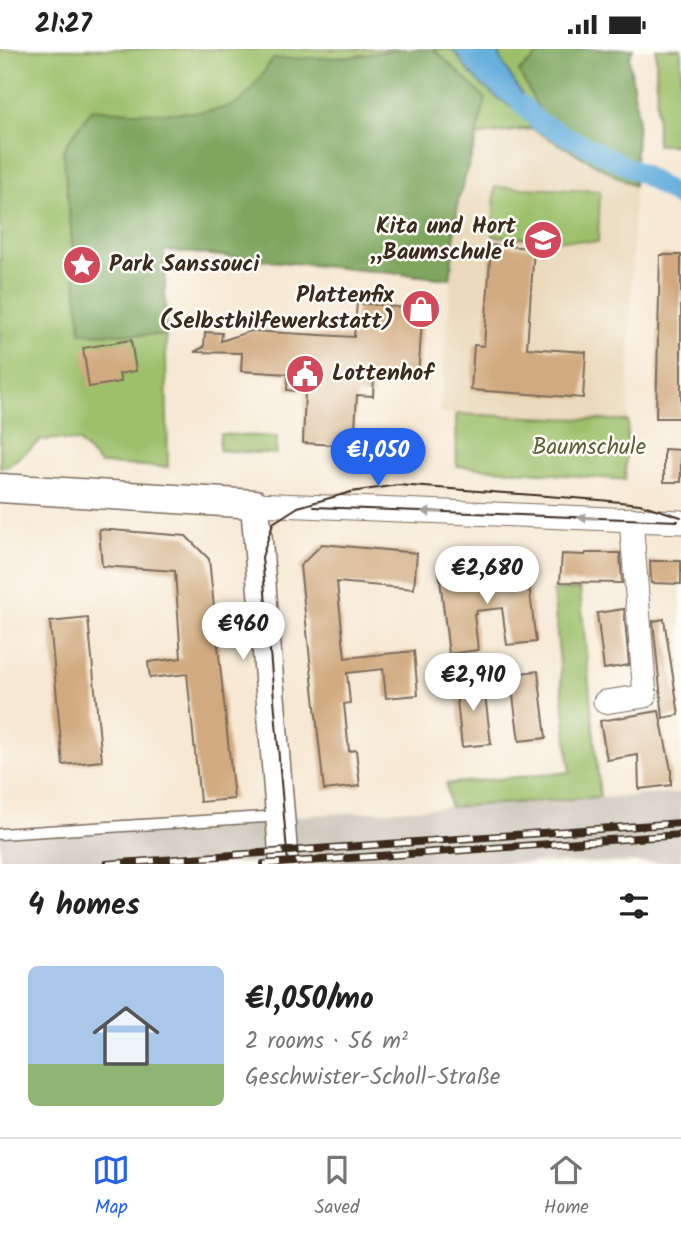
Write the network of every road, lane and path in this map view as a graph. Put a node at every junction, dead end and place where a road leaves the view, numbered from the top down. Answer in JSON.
{"nodes":[{"id":1,"x":0,"y":488,"type":"edge"},
{"id":2,"x":255,"y":504,"type":"junction"},
{"id":3,"x":631,"y":519,"type":"junction"},
{"id":4,"x":681,"y":522,"type":"edge"},
{"id":5,"x":605,"y":702,"type":"dead end"},
{"id":6,"x":280,"y":817,"type":"junction"},
{"id":7,"x":0,"y":834,"type":"edge"},
{"id":8,"x":284,"y":864,"type":"edge"}],
"edges":[{"from":1,"to":2,"type":"street"},
{"from":3,"to":2,"type":"street","one_way":true},
{"from":2,"to":6,"type":"street"},
{"from":3,"to":4,"type":"street"},
{"from":3,"to":5,"type":"street"},
{"from":6,"to":7,"type":"lane"},
{"from":6,"to":8,"type":"street"}]}
